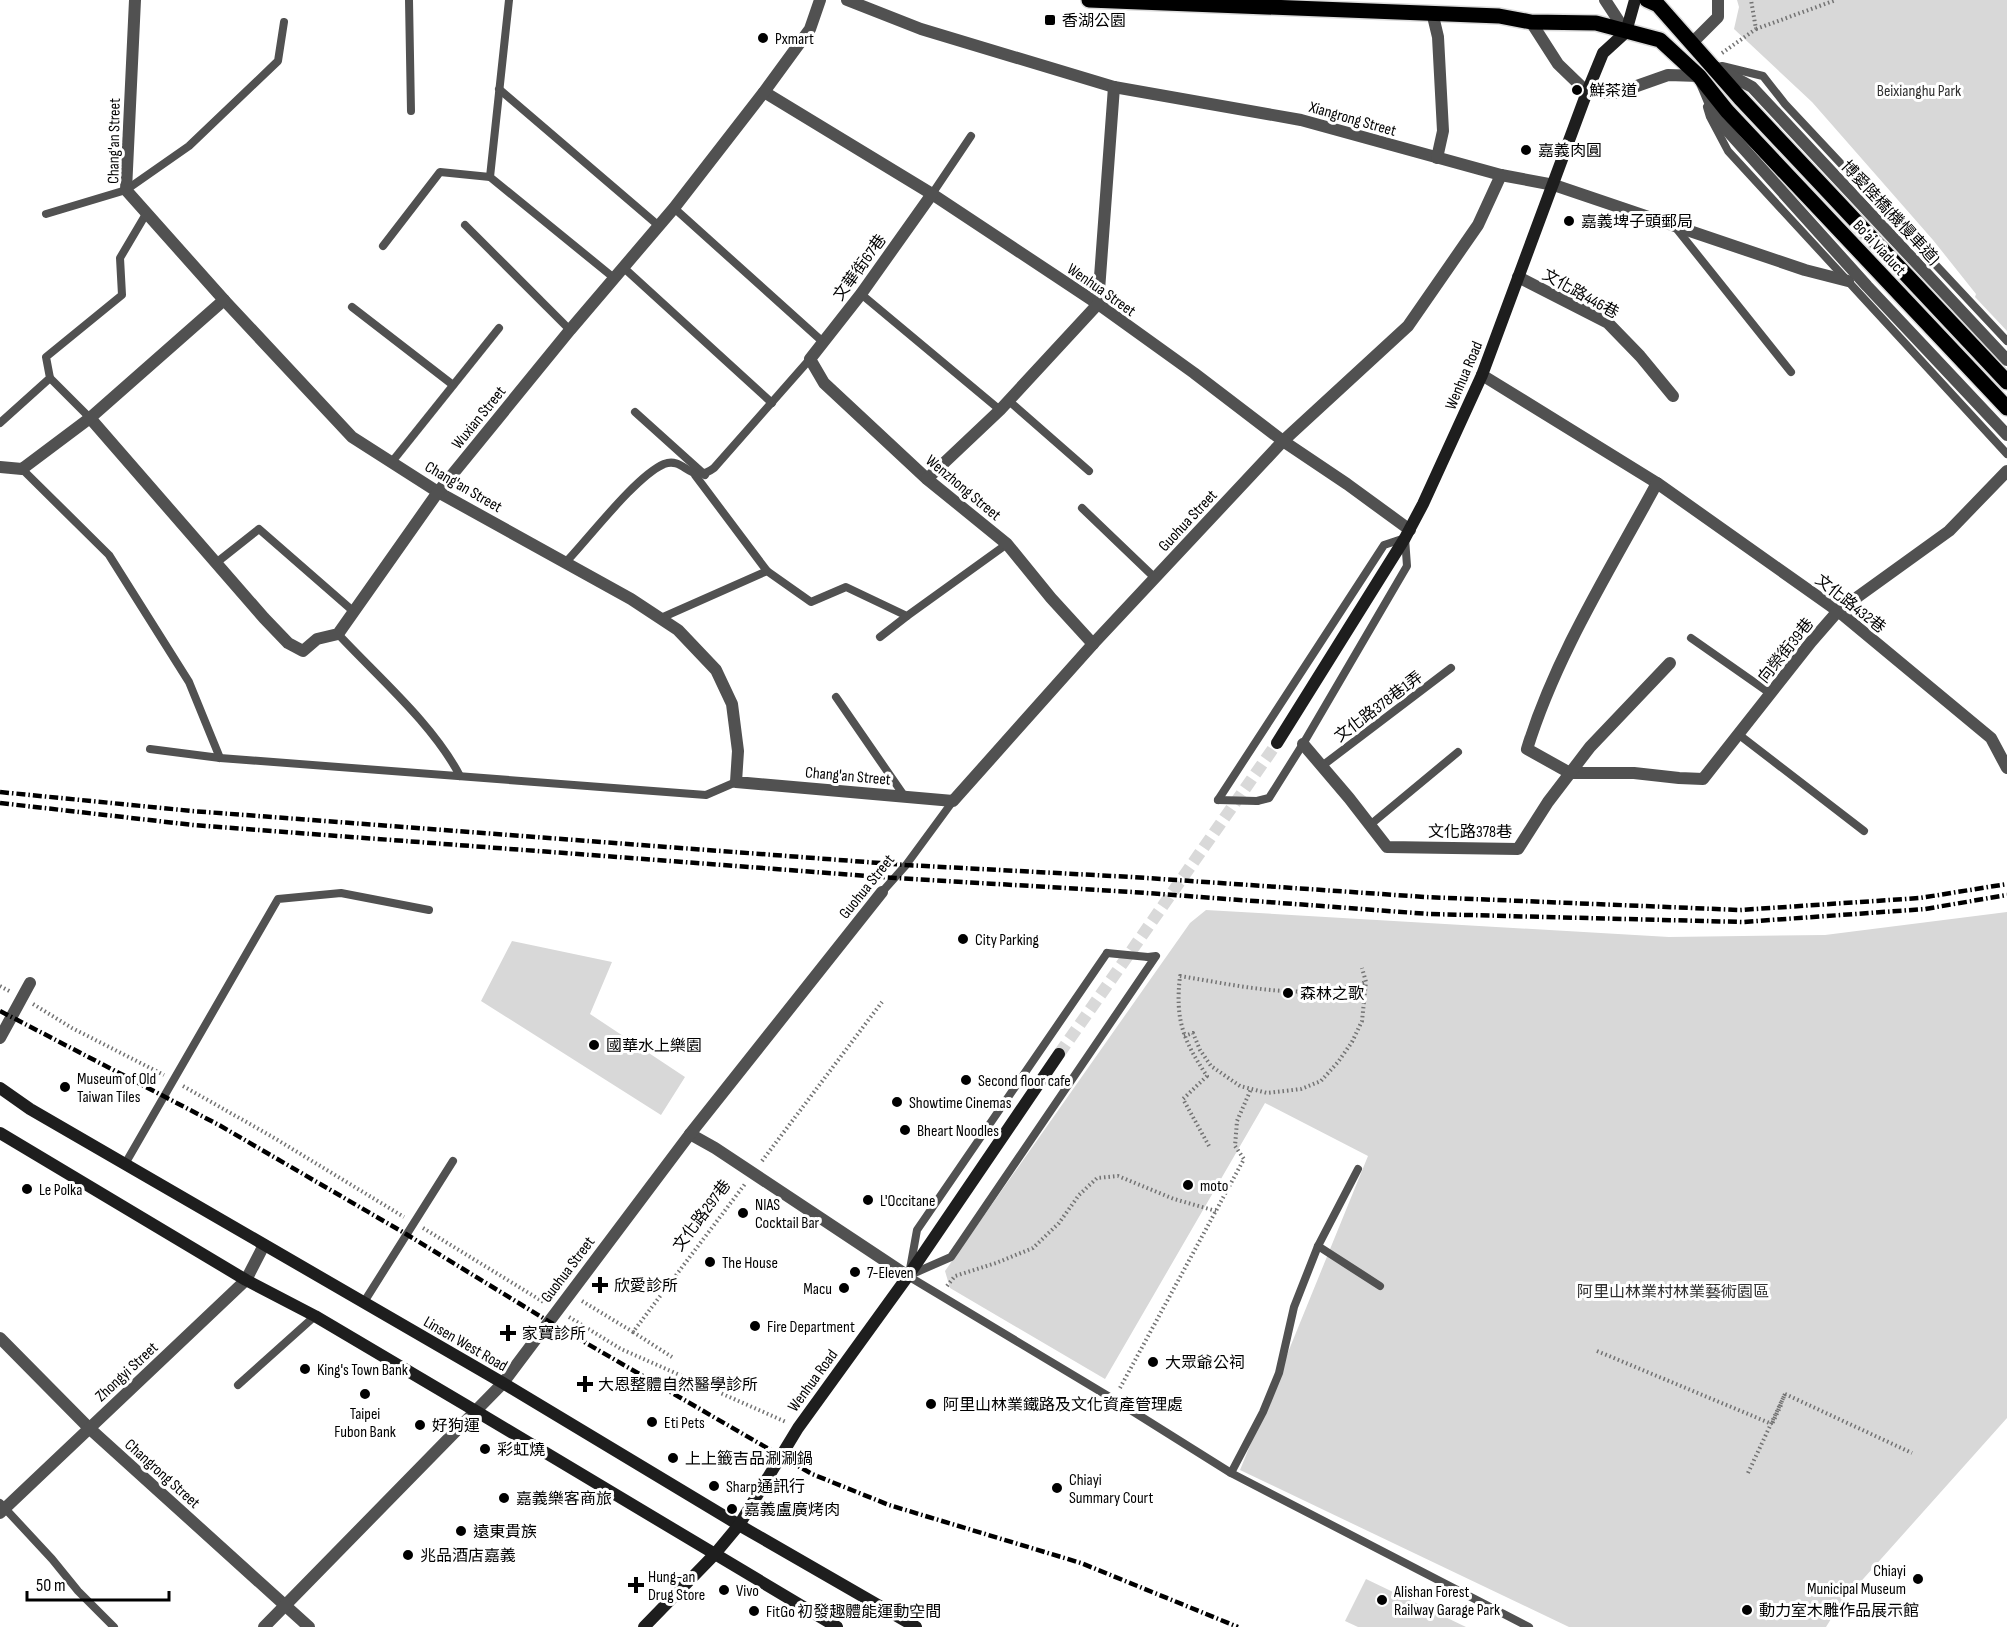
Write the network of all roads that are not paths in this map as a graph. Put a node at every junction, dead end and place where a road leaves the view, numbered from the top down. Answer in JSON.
{"nodes":[{"id":1,"x":135,"y":0,"type":"edge"},
{"id":2,"x":409,"y":0,"type":"edge"},
{"id":3,"x":508,"y":0,"type":"edge"},
{"id":4,"x":820,"y":0,"type":"edge"},
{"id":5,"x":847,"y":0,"type":"edge"},
{"id":6,"x":1089,"y":0,"type":"edge"},
{"id":7,"x":1605,"y":0,"type":"edge"},
{"id":8,"x":1635,"y":0,"type":"edge"},
{"id":9,"x":1647,"y":0,"type":"edge"},
{"id":10,"x":1718,"y":0,"type":"edge"},
{"id":11,"x":1432,"y":12,"type":"junction"},
{"id":12,"x":284,"y":22,"type":"dead end"},
{"id":13,"x":1532,"y":22,"type":"junction"},
{"id":14,"x":1626,"y":32,"type":"junction"},
{"id":15,"x":1692,"y":43,"type":"junction"},
{"id":16,"x":1708,"y":63,"type":"junction"},
{"id":17,"x":1699,"y":76,"type":"junction"},
{"id":18,"x":1114,"y":87,"type":"junction"},
{"id":19,"x":499,"y":89,"type":"junction"},
{"id":20,"x":764,"y":92,"type":"junction"},
{"id":21,"x":1587,"y":92,"type":"junction"},
{"id":22,"x":411,"y":111,"type":"dead end"},
{"id":23,"x":1722,"y":115,"type":"junction"},
{"id":24,"x":971,"y":136,"type":"dead end"},
{"id":25,"x":1437,"y":158,"type":"junction"},
{"id":26,"x":1501,"y":175,"type":"junction"},
{"id":27,"x":490,"y":177,"type":"junction"},
{"id":28,"x":1554,"y":185,"type":"junction"},
{"id":29,"x":126,"y":190,"type":"junction"},
{"id":30,"x":932,"y":194,"type":"junction"},
{"id":31,"x":674,"y":208,"type":"junction"},
{"id":32,"x":46,"y":213,"type":"dead end"},
{"id":33,"x":146,"y":214,"type":"junction"},
{"id":34,"x":465,"y":225,"type":"dead end"},
{"id":35,"x":1673,"y":225,"type":"junction"},
{"id":36,"x":659,"y":226,"type":"junction"},
{"id":37,"x":383,"y":246,"type":"dead end"},
{"id":38,"x":624,"y":267,"type":"junction"},
{"id":39,"x":1518,"y":277,"type":"junction"},
{"id":40,"x":614,"y":278,"type":"junction"},
{"id":41,"x":1848,"y":281,"type":"junction"},
{"id":42,"x":861,"y":294,"type":"junction"},
{"id":43,"x":224,"y":300,"type":"junction"},
{"id":44,"x":1098,"y":304,"type":"junction"},
{"id":45,"x":352,"y":307,"type":"dead end"},
{"id":46,"x":499,"y":328,"type":"dead end"},
{"id":47,"x":570,"y":330,"type":"junction"},
{"id":48,"x":2007,"y":341,"type":"edge"},
{"id":49,"x":823,"y":342,"type":"junction"},
{"id":50,"x":810,"y":359,"type":"junction"},
{"id":51,"x":2007,"y":360,"type":"edge"},
{"id":52,"x":1791,"y":372,"type":"dead end"},
{"id":53,"x":1482,"y":375,"type":"junction"},
{"id":54,"x":50,"y":378,"type":"junction"},
{"id":55,"x":2007,"y":382,"type":"edge"},
{"id":56,"x":453,"y":385,"type":"junction"},
{"id":57,"x":1673,"y":396,"type":"dead end"},
{"id":58,"x":1009,"y":401,"type":"junction"},
{"id":59,"x":772,"y":403,"type":"junction"},
{"id":60,"x":2007,"y":408,"type":"edge"},
{"id":61,"x":1000,"y":410,"type":"junction"},
{"id":62,"x":635,"y":412,"type":"dead end"},
{"id":63,"x":90,"y":418,"type":"junction"},
{"id":64,"x":0,"y":423,"type":"edge"},
{"id":65,"x":2007,"y":435,"type":"edge"},
{"id":66,"x":1283,"y":441,"type":"junction"},
{"id":67,"x":2007,"y":454,"type":"edge"},
{"id":68,"x":391,"y":462,"type":"junction"},
{"id":69,"x":0,"y":467,"type":"edge"},
{"id":70,"x":22,"y":469,"type":"junction"},
{"id":71,"x":1089,"y":471,"type":"dead end"},
{"id":72,"x":2007,"y":471,"type":"edge"},
{"id":73,"x":695,"y":475,"type":"junction"},
{"id":74,"x":705,"y":475,"type":"junction"},
{"id":75,"x":927,"y":479,"type":"junction"},
{"id":76,"x":1657,"y":483,"type":"junction"},
{"id":77,"x":438,"y":492,"type":"junction"},
{"id":78,"x":1082,"y":508,"type":"dead end"},
{"id":79,"x":1407,"y":534,"type":"junction"},
{"id":80,"x":1007,"y":544,"type":"junction"},
{"id":81,"x":566,"y":562,"type":"junction"},
{"id":82,"x":216,"y":563,"type":"junction"},
{"id":83,"x":767,"y":571,"type":"junction"},
{"id":84,"x":1155,"y":578,"type":"junction"},
{"id":85,"x":353,"y":611,"type":"junction"},
{"id":86,"x":1838,"y":611,"type":"junction"},
{"id":87,"x":907,"y":616,"type":"junction"},
{"id":88,"x":661,"y":618,"type":"junction"},
{"id":89,"x":338,"y":634,"type":"junction"},
{"id":90,"x":880,"y":637,"type":"dead end"},
{"id":91,"x":1691,"y":638,"type":"dead end"},
{"id":92,"x":1093,"y":644,"type":"junction"},
{"id":93,"x":1670,"y":663,"type":"dead end"},
{"id":94,"x":1451,"y":668,"type":"dead end"},
{"id":95,"x":1772,"y":694,"type":"junction"},
{"id":96,"x":836,"y":697,"type":"dead end"},
{"id":97,"x":1738,"y":734,"type":"junction"},
{"id":98,"x":1277,"y":743,"type":"tunnel mouth"},
{"id":99,"x":1303,"y":744,"type":"junction"},
{"id":100,"x":150,"y":748,"type":"dead end"},
{"id":101,"x":1458,"y":752,"type":"dead end"},
{"id":102,"x":220,"y":758,"type":"junction"},
{"id":103,"x":1322,"y":766,"type":"junction"},
{"id":104,"x":2007,"y":768,"type":"edge"},
{"id":105,"x":1570,"y":773,"type":"junction"},
{"id":106,"x":460,"y":776,"type":"junction"},
{"id":107,"x":736,"y":782,"type":"junction"},
{"id":108,"x":905,"y":797,"type":"junction"},
{"id":109,"x":953,"y":801,"type":"junction"},
{"id":110,"x":1370,"y":825,"type":"junction"},
{"id":111,"x":1864,"y":831,"type":"dead end"},
{"id":112,"x":882,"y":892,"type":"joint"},
{"id":113,"x":429,"y":910,"type":"dead end"},
{"id":114,"x":30,"y":983,"type":"dead end"},
{"id":115,"x":0,"y":1038,"type":"edge"},
{"id":116,"x":1059,"y":1054,"type":"tunnel mouth"},
{"id":117,"x":0,"y":1088,"type":"edge"},
{"id":118,"x":0,"y":1133,"type":"edge"},
{"id":119,"x":690,"y":1134,"type":"junction"},
{"id":120,"x":453,"y":1161,"type":"dead end"},
{"id":121,"x":125,"y":1164,"type":"junction"},
{"id":122,"x":1358,"y":1169,"type":"dead end"},
{"id":123,"x":264,"y":1245,"type":"junction"},
{"id":124,"x":1318,"y":1246,"type":"junction"},
{"id":125,"x":908,"y":1276,"type":"junction"},
{"id":126,"x":246,"y":1280,"type":"junction"},
{"id":127,"x":1380,"y":1286,"type":"dead end"},
{"id":128,"x":364,"y":1302,"type":"junction"},
{"id":129,"x":315,"y":1316,"type":"junction"},
{"id":130,"x":0,"y":1338,"type":"edge"},
{"id":131,"x":503,"y":1383,"type":"junction"},
{"id":132,"x":238,"y":1385,"type":"dead end"},
{"id":133,"x":474,"y":1410,"type":"junction"},
{"id":134,"x":89,"y":1428,"type":"junction"},
{"id":135,"x":1231,"y":1473,"type":"junction"},
{"id":136,"x":2,"y":1508,"type":"edge"},
{"id":137,"x":739,"y":1525,"type":"junction"},
{"id":138,"x":714,"y":1555,"type":"junction"},
{"id":139,"x":285,"y":1606,"type":"junction"},
{"id":140,"x":114,"y":1627,"type":"edge"},
{"id":141,"x":264,"y":1627,"type":"edge"},
{"id":142,"x":309,"y":1627,"type":"edge"},
{"id":143,"x":644,"y":1627,"type":"edge"},
{"id":144,"x":837,"y":1627,"type":"edge"},
{"id":145,"x":916,"y":1627,"type":"edge"},
{"id":146,"x":1529,"y":1627,"type":"edge"}],
"edges":[{"from":1,"to":29,"type":"street","name":"Chang'an Street"},
{"from":2,"to":22,"type":"lane"},
{"from":3,"to":19,"type":"lane"},
{"from":4,"to":20,"type":"street","name":"Wuxian Street"},
{"from":5,"to":18,"type":"street","name":"Xiangrong Street"},
{"from":6,"to":11,"type":"main road","name":"Bo'ai Viaduct"},
{"from":7,"to":14,"type":"street"},
{"from":8,"to":14,"type":"main road"},
{"from":9,"to":15,"type":"main road","name":"Bo'ai Viaduct"},
{"from":10,"to":15,"type":"street"},
{"from":11,"to":13,"type":"main road","name":"Bo'ai Viaduct"},
{"from":11,"to":25,"type":"street"},
{"from":12,"to":29,"type":"lane"},
{"from":13,"to":14,"type":"main road","name":"Bo'ai Viaduct"},
{"from":13,"to":21,"type":"street"},
{"from":14,"to":17,"type":"main road","name":"Bo'ai Viaduct"},
{"from":14,"to":21,"type":"main road","name":"Wenhua Road"},
{"from":15,"to":16,"type":"main road","name":"Bo'ai Viaduct"},
{"from":16,"to":48,"type":"lane"},
{"from":16,"to":51,"type":"street","name":"博愛陸橋(機慢車道)"},
{"from":16,"to":55,"type":"main road","name":"Bo'ai Viaduct"},
{"from":17,"to":21,"type":"street"},
{"from":17,"to":23,"type":"main road","name":"Bo'ai Viaduct"},
{"from":17,"to":41,"type":"lane"},
{"from":18,"to":25,"type":"street","name":"Xiangrong Street"},
{"from":18,"to":44,"type":"street"},
{"from":19,"to":27,"type":"lane"},
{"from":19,"to":36,"type":"lane"},
{"from":20,"to":30,"type":"street","name":"Wenhua Street"},
{"from":20,"to":31,"type":"street","name":"Wuxian Street"},
{"from":21,"to":28,"type":"main road","name":"Wenhua Road"},
{"from":23,"to":60,"type":"main road","name":"Bo'ai Viaduct"},
{"from":23,"to":65,"type":"street"},
{"from":24,"to":30,"type":"lane"},
{"from":25,"to":26,"type":"street","name":"Xiangrong Street"},
{"from":26,"to":28,"type":"street","name":"Xiangrong Street"},
{"from":26,"to":66,"type":"street","name":"Guohua Street"},
{"from":27,"to":37,"type":"lane"},
{"from":27,"to":40,"type":"lane"},
{"from":28,"to":35,"type":"street","name":"Xiangrong Street"},
{"from":28,"to":39,"type":"main road","name":"Wenhua Road"},
{"from":29,"to":32,"type":"lane"},
{"from":29,"to":33,"type":"street","name":"Chang'an Street"},
{"from":30,"to":42,"type":"street","name":"文華街67巷"},
{"from":30,"to":44,"type":"street","name":"Wenhua Street"},
{"from":31,"to":36,"type":"street","name":"Wuxian Street"},
{"from":31,"to":49,"type":"lane"},
{"from":33,"to":43,"type":"street","name":"Chang'an Street"},
{"from":33,"to":54,"type":"lane"},
{"from":34,"to":47,"type":"lane"},
{"from":35,"to":41,"type":"street","name":"Xiangrong Street"},
{"from":35,"to":52,"type":"lane"},
{"from":36,"to":38,"type":"street","name":"Wuxian Street"},
{"from":38,"to":40,"type":"street","name":"Wuxian Street"},
{"from":38,"to":59,"type":"lane"},
{"from":39,"to":53,"type":"main road","name":"Wenhua Road"},
{"from":39,"to":57,"type":"street","name":"文化路446巷"},
{"from":40,"to":47,"type":"street","name":"Wuxian Street"},
{"from":41,"to":67,"type":"lane"},
{"from":42,"to":49,"type":"street","name":"文華街67巷"},
{"from":42,"to":61,"type":"lane"},
{"from":43,"to":63,"type":"street"},
{"from":43,"to":68,"type":"street","name":"Chang'an Street"},
{"from":44,"to":58,"type":"street"},
{"from":44,"to":66,"type":"street","name":"Wenhua Street"},
{"from":45,"to":56,"type":"lane"},
{"from":46,"to":56,"type":"lane"},
{"from":47,"to":77,"type":"street","name":"Wuxian Street"},
{"from":49,"to":50,"type":"street","name":"文華街67巷"},
{"from":50,"to":59,"type":"lane"},
{"from":50,"to":75,"type":"street","name":"Wenzhong Street"},
{"from":53,"to":76,"type":"street","name":"文化路432巷"},
{"from":53,"to":79,"type":"main road","name":"Wenhua Road"},
{"from":54,"to":63,"type":"lane"},
{"from":54,"to":64,"type":"lane"},
{"from":56,"to":68,"type":"lane"},
{"from":58,"to":61,"type":"street"},
{"from":58,"to":71,"type":"lane"},
{"from":59,"to":74,"type":"lane"},
{"from":61,"to":75,"type":"street"},
{"from":62,"to":74,"type":"lane"},
{"from":63,"to":70,"type":"street"},
{"from":63,"to":82,"type":"street"},
{"from":66,"to":79,"type":"street","name":"Wenhua Street"},
{"from":66,"to":84,"type":"street","name":"Guohua Street"},
{"from":68,"to":77,"type":"street","name":"Chang'an Street"},
{"from":69,"to":70,"type":"street"},
{"from":70,"to":102,"type":"lane"},
{"from":72,"to":86,"type":"street","name":"向榮街39巷"},
{"from":73,"to":74,"type":"lane"},
{"from":73,"to":81,"type":"lane"},
{"from":73,"to":83,"type":"lane"},
{"from":75,"to":80,"type":"street","name":"Wenzhong Street"},
{"from":76,"to":86,"type":"street","name":"文化路432巷"},
{"from":76,"to":105,"type":"street"},
{"from":77,"to":81,"type":"street","name":"Chang'an Street"},
{"from":77,"to":85,"type":"street","name":"Wuxian Street"},
{"from":78,"to":84,"type":"lane"},
{"from":79,"to":98,"type":"main road","name":"Wenhua Road"},
{"from":79,"to":99,"type":"lane"},
{"from":79,"to":99,"type":"lane","bridge":true},
{"from":80,"to":87,"type":"lane"},
{"from":80,"to":92,"type":"street","name":"Wenzhong Street"},
{"from":81,"to":88,"type":"street","name":"Chang'an Street"},
{"from":82,"to":85,"type":"lane"},
{"from":82,"to":89,"type":"street"},
{"from":83,"to":87,"type":"lane"},
{"from":83,"to":88,"type":"lane"},
{"from":84,"to":92,"type":"street","name":"Guohua Street"},
{"from":85,"to":89,"type":"street","name":"Wuxian Street"},
{"from":86,"to":95,"type":"street","name":"向榮街39巷"},
{"from":86,"to":104,"type":"street","name":"文化路432巷"},
{"from":87,"to":90,"type":"lane"},
{"from":88,"to":107,"type":"street","name":"Chang'an Street"},
{"from":89,"to":106,"type":"lane"},
{"from":91,"to":95,"type":"lane"},
{"from":92,"to":109,"type":"street","name":"Guohua Street"},
{"from":93,"to":105,"type":"street","name":"文化路378巷"},
{"from":94,"to":103,"type":"lane","name":"文化路378巷1弄"},
{"from":95,"to":97,"type":"street","name":"向榮街39巷"},
{"from":96,"to":108,"type":"lane"},
{"from":97,"to":105,"type":"street","name":"向榮街39巷"},
{"from":97,"to":111,"type":"lane"},
{"from":99,"to":103,"type":"street","name":"文化路378巷"},
{"from":100,"to":102,"type":"lane"},
{"from":101,"to":110,"type":"lane"},
{"from":102,"to":106,"type":"lane"},
{"from":103,"to":110,"type":"street","name":"文化路378巷"},
{"from":105,"to":110,"type":"street","name":"文化路378巷"},
{"from":106,"to":107,"type":"lane"},
{"from":107,"to":108,"type":"street","name":"Chang'an Street"},
{"from":108,"to":109,"type":"street","name":"Chang'an Street"},
{"from":109,"to":112,"type":"lane","name":"Guohua Street"},
{"from":112,"to":119,"type":"street","name":"Guohua Street"},
{"from":113,"to":121,"type":"lane"},
{"from":114,"to":115,"type":"street"},
{"from":116,"to":125,"type":"main road","name":"Wenhua Road"},
{"from":117,"to":121,"type":"main road","name":"Linsen West Road"},
{"from":118,"to":126,"type":"main road"},
{"from":119,"to":125,"type":"street","name":"文化路297巷"},
{"from":119,"to":131,"type":"street","name":"Guohua Street"},
{"from":120,"to":128,"type":"lane"},
{"from":121,"to":123,"type":"main road","name":"Linsen West Road"},
{"from":122,"to":124,"type":"lane"},
{"from":123,"to":126,"type":"street","name":"Zhongyi Street"},
{"from":123,"to":128,"type":"main road","name":"Linsen West Road"},
{"from":124,"to":127,"type":"lane"},
{"from":124,"to":135,"type":"lane"},
{"from":125,"to":125,"type":"lane","bridge":true},
{"from":125,"to":135,"type":"lane"},
{"from":125,"to":137,"type":"main road","name":"Wenhua Road"},
{"from":126,"to":129,"type":"main road"},
{"from":126,"to":134,"type":"street","name":"Zhongyi Street"},
{"from":128,"to":131,"type":"main road","name":"Linsen West Road"},
{"from":129,"to":132,"type":"lane"},
{"from":129,"to":133,"type":"main road"},
{"from":130,"to":134,"type":"street","name":"Changrong Street"},
{"from":131,"to":133,"type":"street","name":"Guohua Street"},
{"from":131,"to":137,"type":"main road","name":"Linsen West Road"},
{"from":133,"to":138,"type":"main road"},
{"from":133,"to":139,"type":"street","name":"Guohua Street"},
{"from":134,"to":136,"type":"street","name":"Zhongyi Street"},
{"from":134,"to":139,"type":"street","name":"Changrong Street"},
{"from":135,"to":146,"type":"lane"},
{"from":136,"to":140,"type":"lane"},
{"from":137,"to":138,"type":"main road","name":"Wenhua Road"},
{"from":137,"to":145,"type":"main road","name":"Linsen West Road"},
{"from":138,"to":143,"type":"main road","name":"Wenhua Road"},
{"from":138,"to":144,"type":"main road"},
{"from":139,"to":141,"type":"street","name":"Guohua Street"},
{"from":139,"to":142,"type":"street","name":"Changrong Street"}]}
